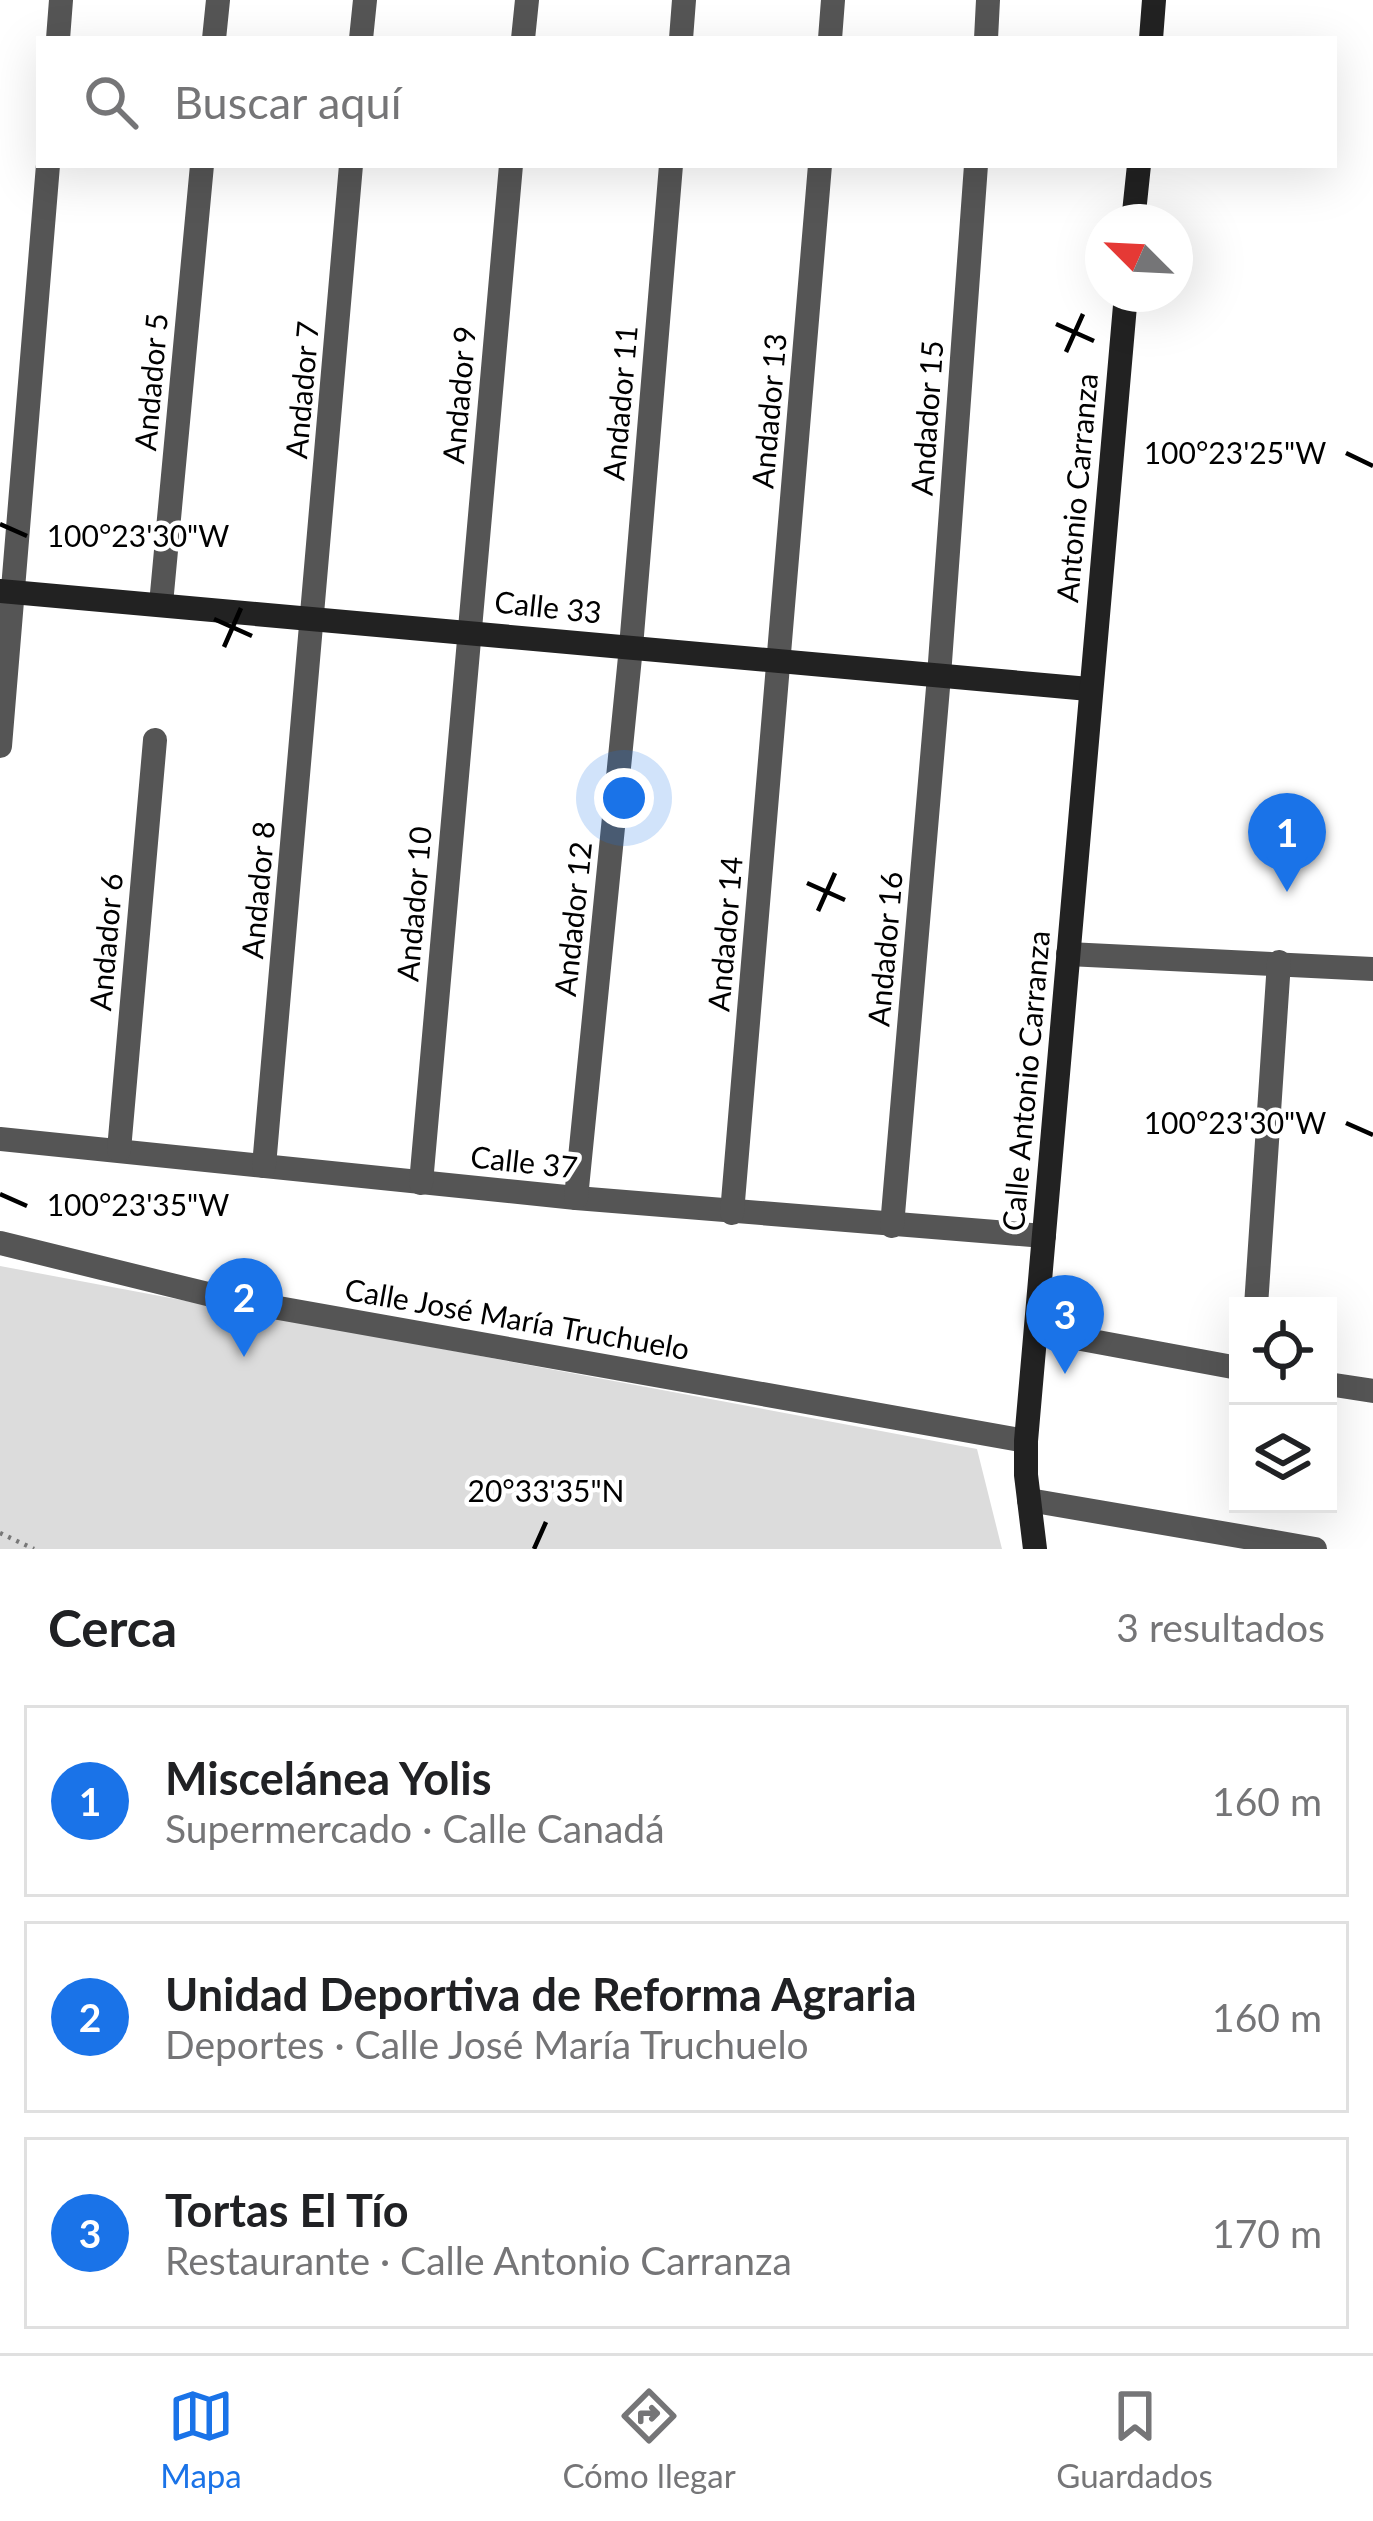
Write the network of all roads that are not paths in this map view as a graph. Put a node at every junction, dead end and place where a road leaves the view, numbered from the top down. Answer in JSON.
{"nodes":[{"id":1,"x":62,"y":0,"type":"edge"},
{"id":2,"x":218,"y":0,"type":"edge"},
{"id":3,"x":364,"y":0,"type":"edge"},
{"id":4,"x":526,"y":0,"type":"edge"},
{"id":5,"x":684,"y":0,"type":"edge"},
{"id":6,"x":833,"y":0,"type":"edge"},
{"id":7,"x":988,"y":0,"type":"edge"},
{"id":8,"x":1154,"y":0,"type":"edge"},
{"id":9,"x":58,"y":36,"type":"edge"},
{"id":10,"x":214,"y":36,"type":"edge"},
{"id":11,"x":362,"y":36,"type":"edge"},
{"id":12,"x":523,"y":36,"type":"edge"},
{"id":13,"x":681,"y":36,"type":"edge"},
{"id":14,"x":830,"y":36,"type":"edge"},
{"id":15,"x":986,"y":36,"type":"edge"},
{"id":16,"x":1150,"y":36,"type":"edge"},
{"id":17,"x":48,"y":168,"type":"edge"},
{"id":18,"x":202,"y":168,"type":"edge"},
{"id":19,"x":351,"y":168,"type":"edge"},
{"id":20,"x":512,"y":168,"type":"edge"},
{"id":21,"x":671,"y":168,"type":"edge"},
{"id":22,"x":820,"y":168,"type":"edge"},
{"id":23,"x":976,"y":168,"type":"edge"},
{"id":24,"x":1138,"y":168,"type":"edge"},
{"id":25,"x":1135,"y":204,"type":"edge"},
{"id":26,"x":1124,"y":312,"type":"edge"},
{"id":27,"x":6,"y":591,"type":"edge"},
{"id":28,"x":161,"y":604,"type":"junction"},
{"id":29,"x":314,"y":621,"type":"junction"},
{"id":30,"x":469,"y":630,"type":"junction"},
{"id":31,"x":631,"y":646,"type":"junction"},
{"id":32,"x":781,"y":661,"type":"junction"},
{"id":33,"x":939,"y":676,"type":"junction"},
{"id":34,"x":1089,"y":688,"type":"junction"},
{"id":35,"x":155,"y":740,"type":"dead end"},
{"id":36,"x":0,"y":746,"type":"edge"},
{"id":37,"x":1068,"y":954,"type":"junction"},
{"id":38,"x":1279,"y":962,"type":"junction"},
{"id":39,"x":1373,"y":969,"type":"edge"},
{"id":40,"x":0,"y":1139,"type":"edge"},
{"id":41,"x":119,"y":1150,"type":"junction"},
{"id":42,"x":264,"y":1166,"type":"junction"},
{"id":43,"x":421,"y":1183,"type":"junction"},
{"id":44,"x":576,"y":1198,"type":"junction"},
{"id":45,"x":732,"y":1213,"type":"junction"},
{"id":46,"x":892,"y":1226,"type":"junction"},
{"id":47,"x":1044,"y":1236,"type":"junction"},
{"id":48,"x":0,"y":1243,"type":"edge"},
{"id":49,"x":1257,"y":1297,"type":"edge"},
{"id":50,"x":1037,"y":1331,"type":"junction"},
{"id":51,"x":1229,"y":1366,"type":"edge"},
{"id":52,"x":1337,"y":1385,"type":"edge"},
{"id":53,"x":1373,"y":1391,"type":"edge"},
{"id":54,"x":1026,"y":1442,"type":"junction"},
{"id":55,"x":1029,"y":1500,"type":"junction"},
{"id":56,"x":1035,"y":1549,"type":"edge"},
{"id":57,"x":1316,"y":1549,"type":"edge"}],
"edges":[{"from":1,"to":9,"type":"street"},
{"from":2,"to":10,"type":"street"},
{"from":3,"to":11,"type":"street"},
{"from":4,"to":12,"type":"street"},
{"from":5,"to":13,"type":"street"},
{"from":6,"to":14,"type":"street"},
{"from":7,"to":15,"type":"street"},
{"from":8,"to":16,"type":"street"},
{"from":17,"to":27,"type":"street"},
{"from":18,"to":28,"type":"street","name":"Andador 5"},
{"from":19,"to":29,"type":"street","name":"Andador 7"},
{"from":20,"to":30,"type":"street","name":"Andador 9"},
{"from":21,"to":31,"type":"street","name":"Andador 11"},
{"from":22,"to":32,"type":"street","name":"Andador 13"},
{"from":23,"to":33,"type":"street","name":"Andador 15"},
{"from":24,"to":25,"type":"street"},
{"from":26,"to":34,"type":"street","name":"Antonio Carranza"},
{"from":27,"to":28,"type":"street","name":"Calle 33"},
{"from":27,"to":36,"type":"street"},
{"from":28,"to":29,"type":"street","name":"Calle 33"},
{"from":29,"to":30,"type":"street","name":"Calle 33"},
{"from":29,"to":42,"type":"street","name":"Andador 8"},
{"from":30,"to":31,"type":"street","name":"Calle 33"},
{"from":30,"to":43,"type":"street","name":"Andador 10"},
{"from":31,"to":32,"type":"street","name":"Calle 33"},
{"from":31,"to":44,"type":"street","name":"Andador 12"},
{"from":32,"to":33,"type":"street","name":"Calle 33"},
{"from":32,"to":45,"type":"street","name":"Andador 14"},
{"from":33,"to":34,"type":"street","name":"Calle 33"},
{"from":33,"to":46,"type":"street","name":"Andador 16"},
{"from":34,"to":37,"type":"street","name":"Calle Antonio Carranza"},
{"from":35,"to":41,"type":"street","name":"Andador 6"},
{"from":37,"to":38,"type":"street"},
{"from":37,"to":47,"type":"street","name":"Calle Antonio Carranza"},
{"from":38,"to":39,"type":"street"},
{"from":38,"to":49,"type":"street"},
{"from":40,"to":41,"type":"street","name":"Calle 37"},
{"from":41,"to":42,"type":"street","name":"Calle 37"},
{"from":42,"to":43,"type":"street","name":"Calle 37"},
{"from":43,"to":44,"type":"street","name":"Calle 37"},
{"from":44,"to":45,"type":"street","name":"Calle 37"},
{"from":45,"to":46,"type":"street","name":"Calle 37"},
{"from":46,"to":47,"type":"street","name":"Calle 37"},
{"from":47,"to":50,"type":"street","name":"Calle Antonio Carranza"},
{"from":48,"to":54,"type":"street","name":"Calle José María Truchuelo"},
{"from":50,"to":51,"type":"street"},
{"from":50,"to":54,"type":"street","name":"Calle Antonio Carranza"},
{"from":52,"to":53,"type":"street"},
{"from":54,"to":55,"type":"street","name":"Calle Antonio Carranza"},
{"from":55,"to":56,"type":"street","name":"Calle Antonio Carranza"},
{"from":55,"to":57,"type":"street"}]}
